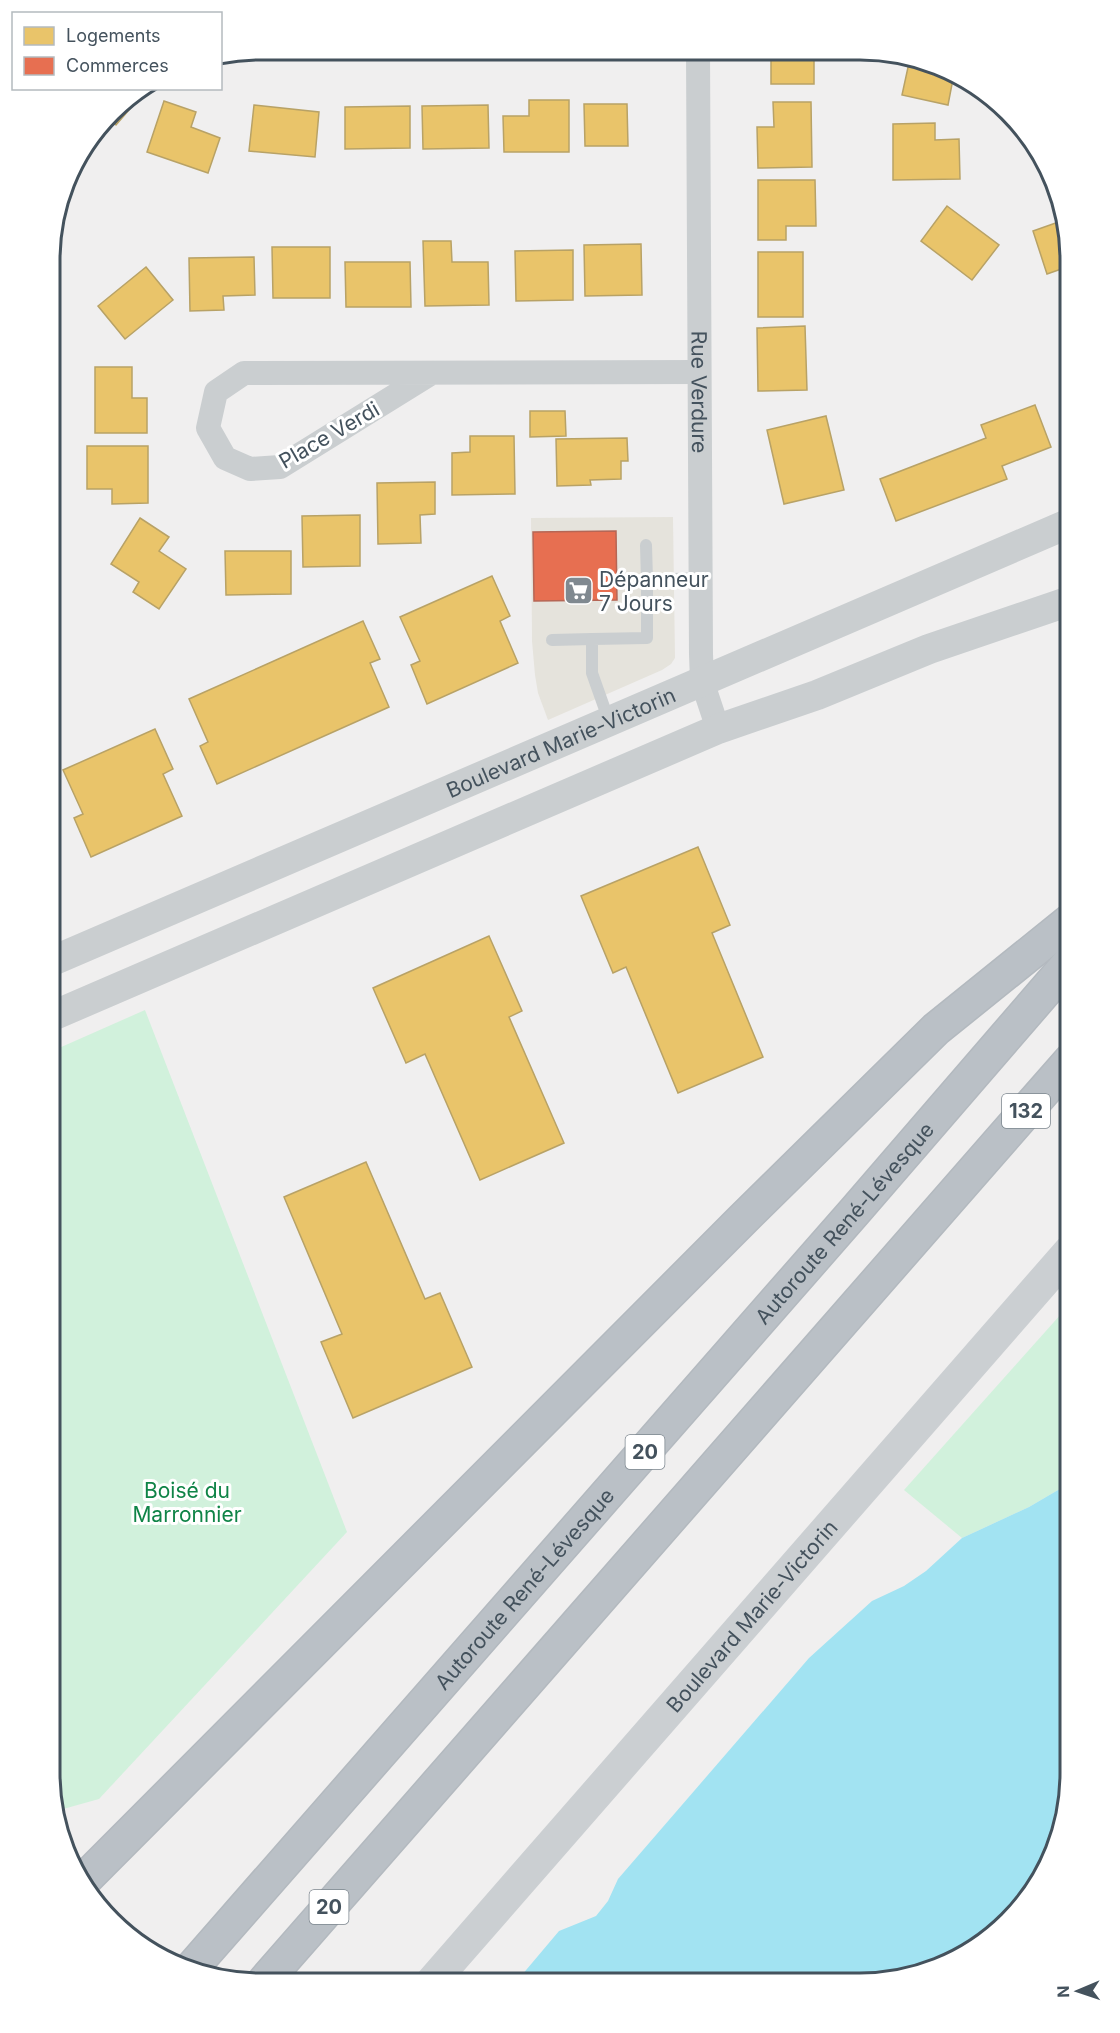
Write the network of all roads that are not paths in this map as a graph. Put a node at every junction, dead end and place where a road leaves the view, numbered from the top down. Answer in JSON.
{"nodes":[{"id":1,"x":698,"y":60,"type":"edge"},
{"id":2,"x":699,"y":372,"type":"junction"},
{"id":3,"x":430,"y":374,"type":"junction"},
{"id":4,"x":1060,"y":527,"type":"edge"},
{"id":5,"x":646,"y":544,"type":"dead end"},
{"id":6,"x":701,"y":578,"type":"junction"},
{"id":7,"x":647,"y":580,"type":"junction"},
{"id":8,"x":1060,"y":604,"type":"edge"},
{"id":9,"x":592,"y":639,"type":"junction"},
{"id":10,"x":552,"y":640,"type":"dead end"},
{"id":11,"x":702,"y":681,"type":"junction"},
{"id":12,"x":609,"y":721,"type":"junction"},
{"id":13,"x":718,"y":729,"type":"junction"},
{"id":14,"x":1060,"y":929,"type":"edge"},
{"id":15,"x":60,"y":958,"type":"edge"},
{"id":16,"x":1060,"y":974,"type":"edge"},
{"id":17,"x":60,"y":1013,"type":"edge"},
{"id":18,"x":1060,"y":1072,"type":"edge"},
{"id":19,"x":1060,"y":1096,"type":"edge"},
{"id":20,"x":983,"y":1161,"type":"junction"},
{"id":21,"x":1060,"y":1262,"type":"edge"},
{"id":22,"x":89,"y":1875,"type":"edge"},
{"id":23,"x":197,"y":1962,"type":"edge"},
{"id":24,"x":271,"y":1973,"type":"edge"},
{"id":25,"x":440,"y":1973,"type":"edge"}],
"edges":[{"from":1,"to":2,"type":"street","name":"Rue Verdure"},
{"from":2,"to":3,"type":"street","name":"Place Verdi"},
{"from":2,"to":6,"type":"street","name":"Rue Verdure"},
{"from":3,"to":3,"type":"street","name":"Place Verdi"},
{"from":4,"to":11,"type":"street","name":"Boulevard Marie-Victorin"},
{"from":5,"to":7,"type":"lane"},
{"from":6,"to":7,"type":"lane"},
{"from":6,"to":11,"type":"street","name":"Rue Verdure"},
{"from":7,"to":9,"type":"lane"},
{"from":8,"to":13,"type":"street"},
{"from":9,"to":10,"type":"lane"},
{"from":9,"to":12,"type":"lane"},
{"from":11,"to":12,"type":"street","name":"Boulevard Marie-Victorin"},
{"from":11,"to":13,"type":"street","name":"Rue Verdure"},
{"from":12,"to":15,"type":"street","name":"Boulevard Marie-Victorin"},
{"from":13,"to":17,"type":"street"},
{"from":14,"to":22,"type":"highway"},
{"from":16,"to":23,"type":"highway","name":"Autoroute René-Lévesque","number":"20"},
{"from":18,"to":20,"type":"highway","number":"132"},
{"from":19,"to":20,"type":"highway"},
{"from":20,"to":24,"type":"highway","number":"20"},
{"from":21,"to":25,"type":"main road","name":"Boulevard Marie-Victorin"}]}
